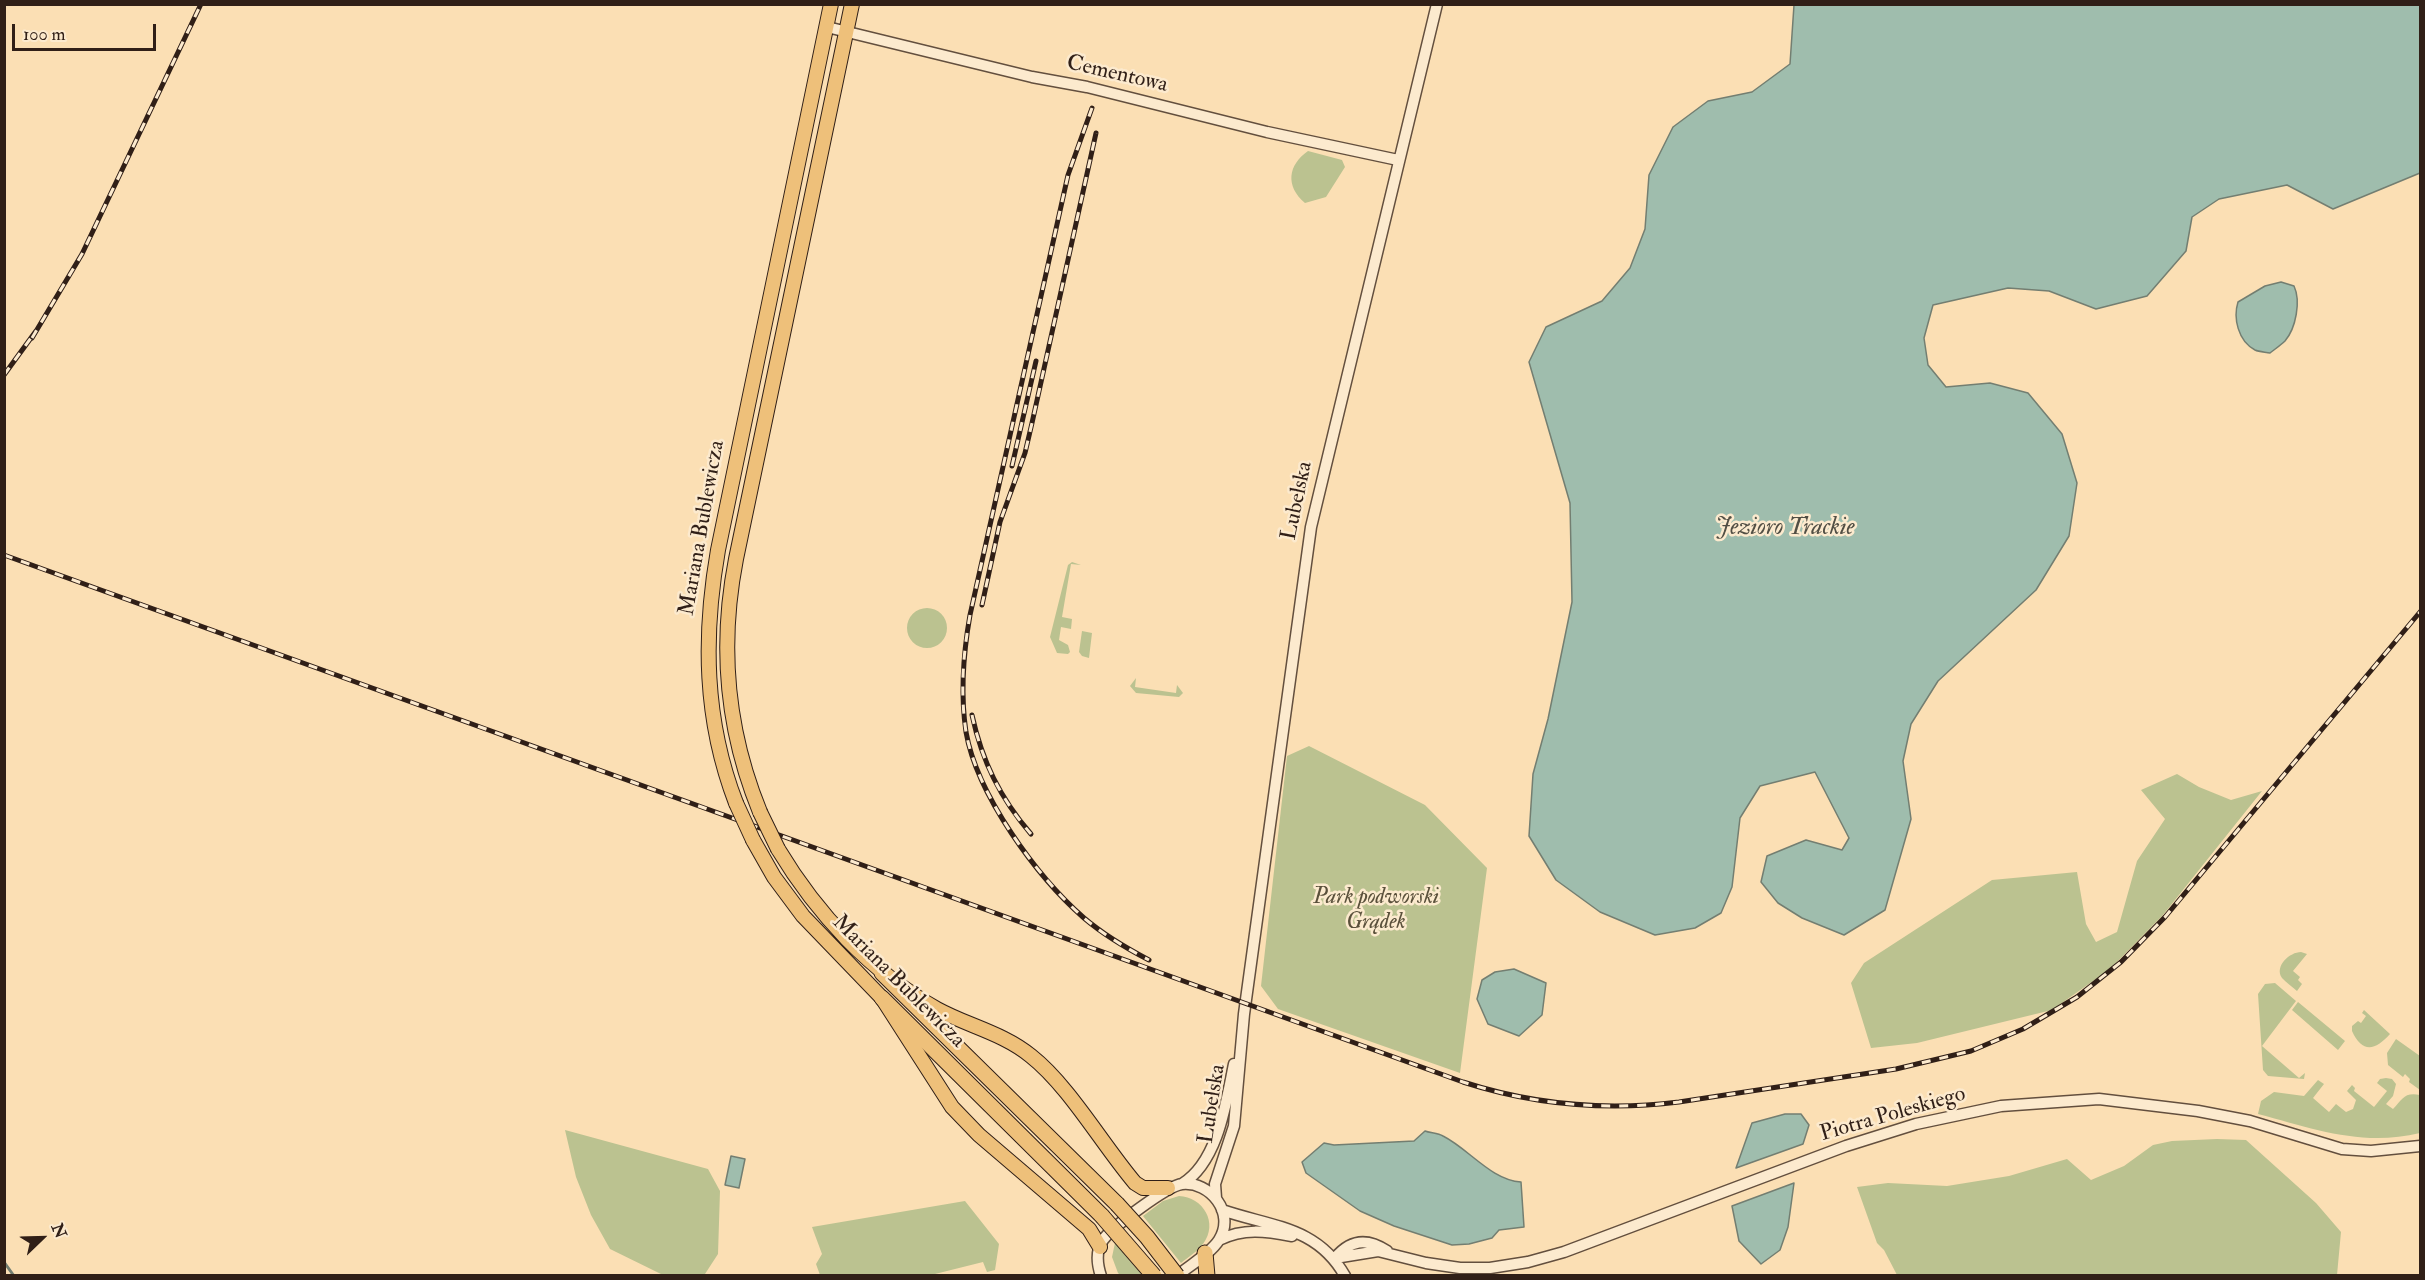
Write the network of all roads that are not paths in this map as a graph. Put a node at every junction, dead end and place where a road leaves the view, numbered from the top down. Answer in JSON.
{"nodes":[{"id":1,"x":831,"y":4,"type":"edge"},
{"id":2,"x":852,"y":4,"type":"edge"},
{"id":3,"x":1437,"y":4,"type":"edge"},
{"id":4,"x":827,"y":27,"type":"junction"},
{"id":5,"x":847,"y":32,"type":"junction"},
{"id":6,"x":1398,"y":160,"type":"junction"},
{"id":7,"x":882,"y":973,"type":"junction"},
{"id":8,"x":882,"y":998,"type":"junction"},
{"id":9,"x":1244,"y":1014,"type":"junction"},
{"id":10,"x":2421,"y":1146,"type":"edge"},
{"id":11,"x":1174,"y":1186,"type":"junction"},
{"id":12,"x":1216,"y":1198,"type":"junction"},
{"id":13,"x":1222,"y":1210,"type":"junction"},
{"id":14,"x":1219,"y":1240,"type":"junction"},
{"id":15,"x":1100,"y":1247,"type":"junction"},
{"id":16,"x":1205,"y":1253,"type":"junction"},
{"id":17,"x":1335,"y":1258,"type":"junction"},
{"id":18,"x":1099,"y":1273,"type":"edge"},
{"id":19,"x":1154,"y":1275,"type":"edge"},
{"id":20,"x":1177,"y":1275,"type":"edge"},
{"id":21,"x":1207,"y":1275,"type":"edge"},
{"id":22,"x":1345,"y":1275,"type":"edge"}],
"edges":[{"from":1,"to":4,"type":"main road","name":"Mariana Bublewicza"},
{"from":2,"to":5,"type":"main road","name":"Mariana Bublewicza"},
{"from":3,"to":6,"type":"street","name":"Lubelska"},
{"from":4,"to":5,"type":"street","name":"Cementowa"},
{"from":4,"to":8,"type":"main road","name":"Mariana Bublewicza","bridge":true},
{"from":5,"to":6,"type":"street","name":"Cementowa"},
{"from":5,"to":7,"type":"main road","name":"Mariana Bublewicza","bridge":true},
{"from":6,"to":9,"type":"street","name":"Lubelska"},
{"from":7,"to":11,"type":"main road"},
{"from":7,"to":20,"type":"highway","name":"Mariana Bublewicza","bridge":true},
{"from":8,"to":15,"type":"main road"},
{"from":8,"to":19,"type":"highway","name":"Mariana Bublewicza","bridge":true},
{"from":9,"to":11,"type":"street","name":"Lubelska"},
{"from":9,"to":12,"type":"street","name":"Lubelska"},
{"from":10,"to":17,"type":"street","name":"Piotra Poleskiego"},
{"from":11,"to":12,"type":"street"},
{"from":11,"to":15,"type":"street","name":"Lubelska"},
{"from":12,"to":13,"type":"street"},
{"from":13,"to":14,"type":"street"},
{"from":13,"to":17,"type":"street"},
{"from":14,"to":16,"type":"street"},
{"from":14,"to":17,"type":"street"},
{"from":15,"to":18,"type":"street"},
{"from":16,"to":20,"type":"street"},
{"from":16,"to":21,"type":"highway"},
{"from":17,"to":22,"type":"street"}]}
